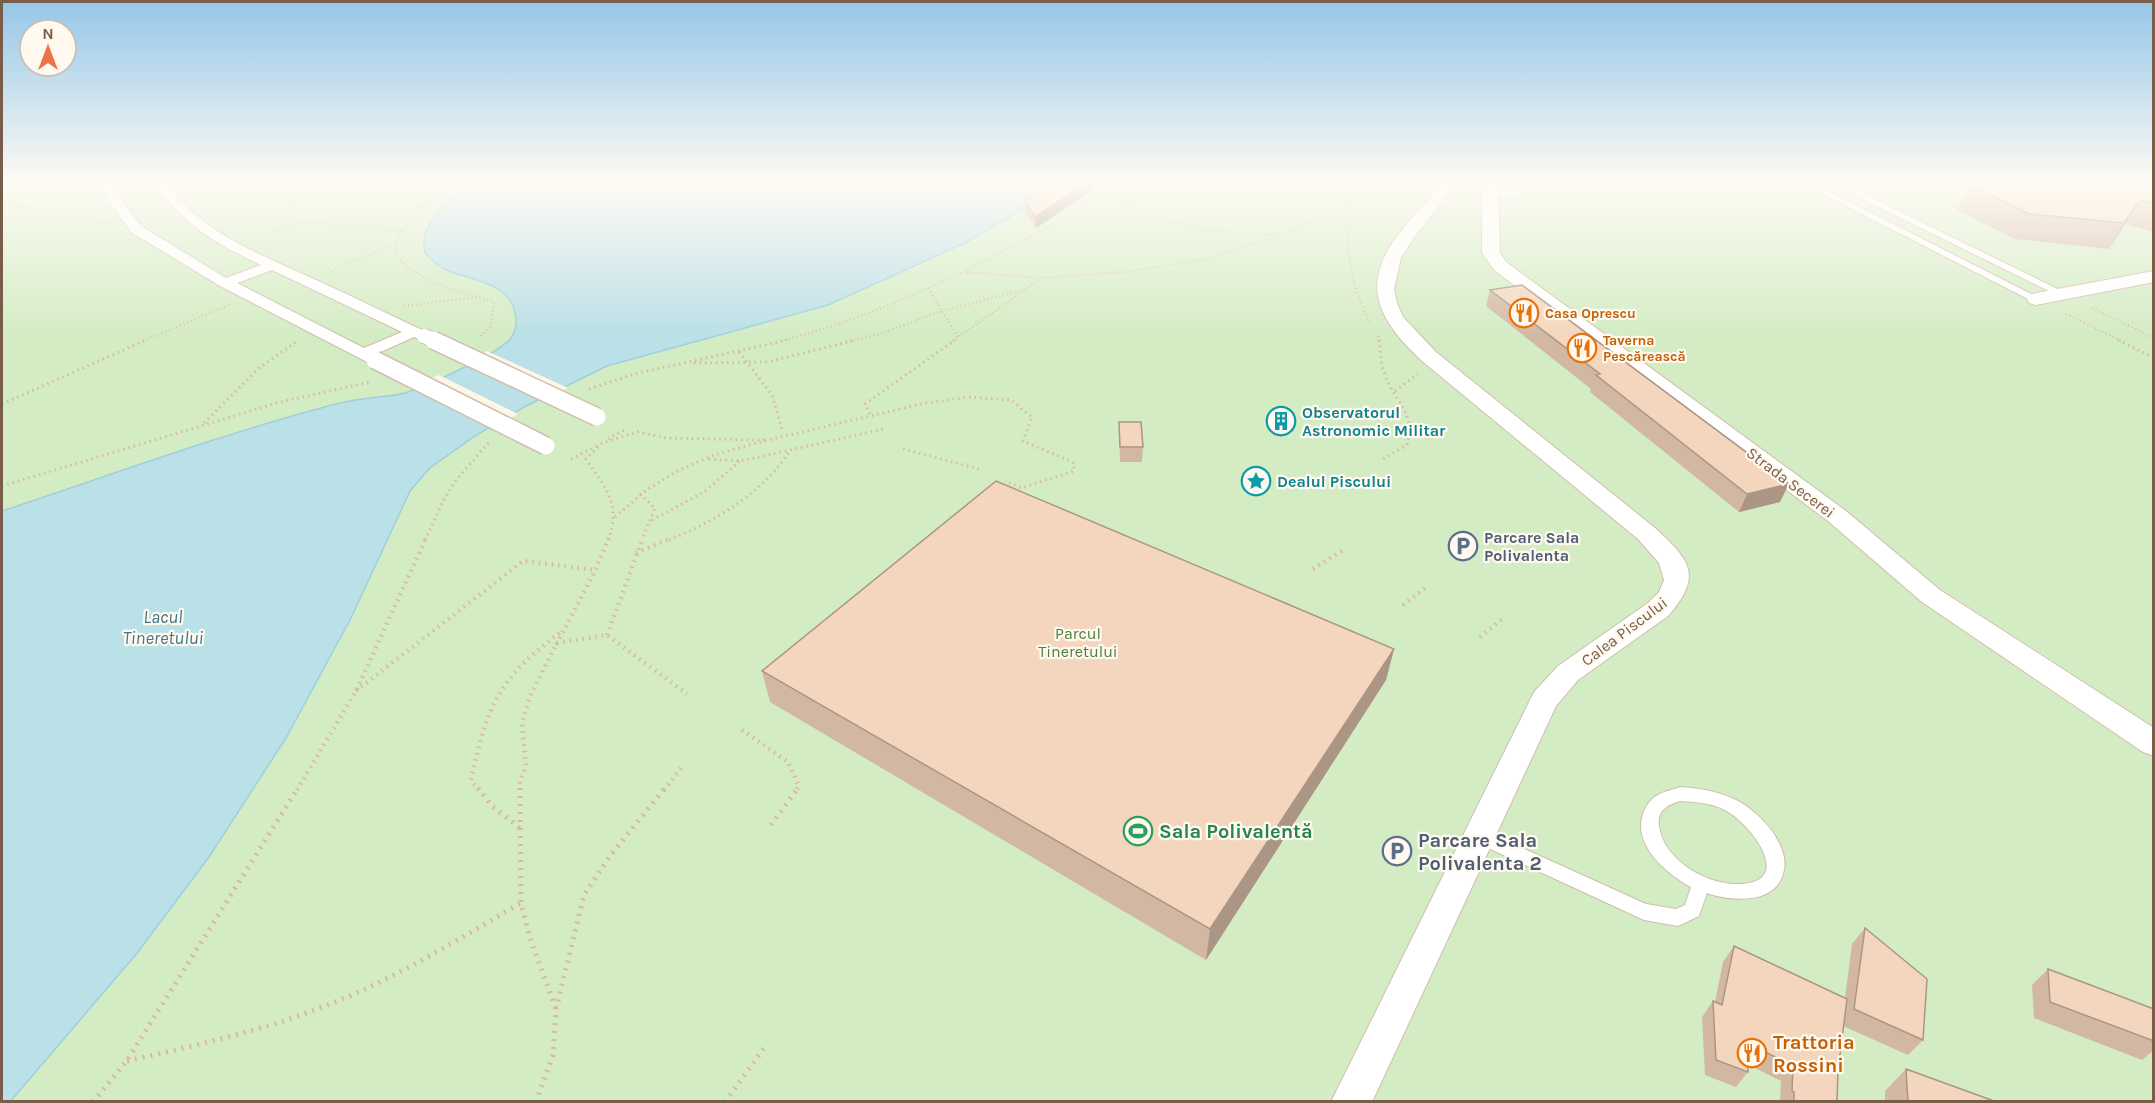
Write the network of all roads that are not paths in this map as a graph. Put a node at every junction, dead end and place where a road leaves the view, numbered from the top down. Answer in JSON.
{"nodes":[{"id":1,"x":145,"y":234,"type":"edge"},
{"id":2,"x":215,"y":234,"type":"edge"},
{"id":3,"x":1405,"y":234,"type":"edge"},
{"id":4,"x":1491,"y":234,"type":"edge"},
{"id":5,"x":1908,"y":234,"type":"edge"},
{"id":6,"x":1940,"y":234,"type":"edge"},
{"id":7,"x":274,"y":265,"type":"junction"},
{"id":8,"x":2154,"y":276,"type":"edge"},
{"id":9,"x":225,"y":283,"type":"junction"},
{"id":10,"x":2062,"y":294,"type":"junction"},
{"id":11,"x":2036,"y":299,"type":"joint"},
{"id":12,"x":419,"y":334,"type":"junction"},
{"id":13,"x":369,"y":357,"type":"junction"},
{"id":14,"x":597,"y":417,"type":"dead end"},
{"id":15,"x":546,"y":446,"type":"dead end"},
{"id":16,"x":2154,"y":744,"type":"edge"},
{"id":17,"x":1479,"y":837,"type":"junction"},
{"id":18,"x":1701,"y":884,"type":"junction"},
{"id":19,"x":1351,"y":1101,"type":"edge"}],
"edges":[{"from":1,"to":9,"type":"street"},
{"from":2,"to":7,"type":"street"},
{"from":3,"to":17,"type":"street","name":"Calea Piscului"},
{"from":4,"to":16,"type":"street","name":"Strada Secerei"},
{"from":5,"to":11,"type":"lane"},
{"from":6,"to":10,"type":"lane"},
{"from":7,"to":9,"type":"street"},
{"from":7,"to":12,"type":"street"},
{"from":8,"to":10,"type":"street"},
{"from":9,"to":13,"type":"street"},
{"from":10,"to":11,"type":"street"},
{"from":12,"to":13,"type":"street"},
{"from":12,"to":14,"type":"street","bridge":true},
{"from":13,"to":15,"type":"street","bridge":true},
{"from":17,"to":18,"type":"lane"},
{"from":17,"to":19,"type":"street","name":"Calea Piscului"},
{"from":18,"to":18,"type":"lane"}]}
